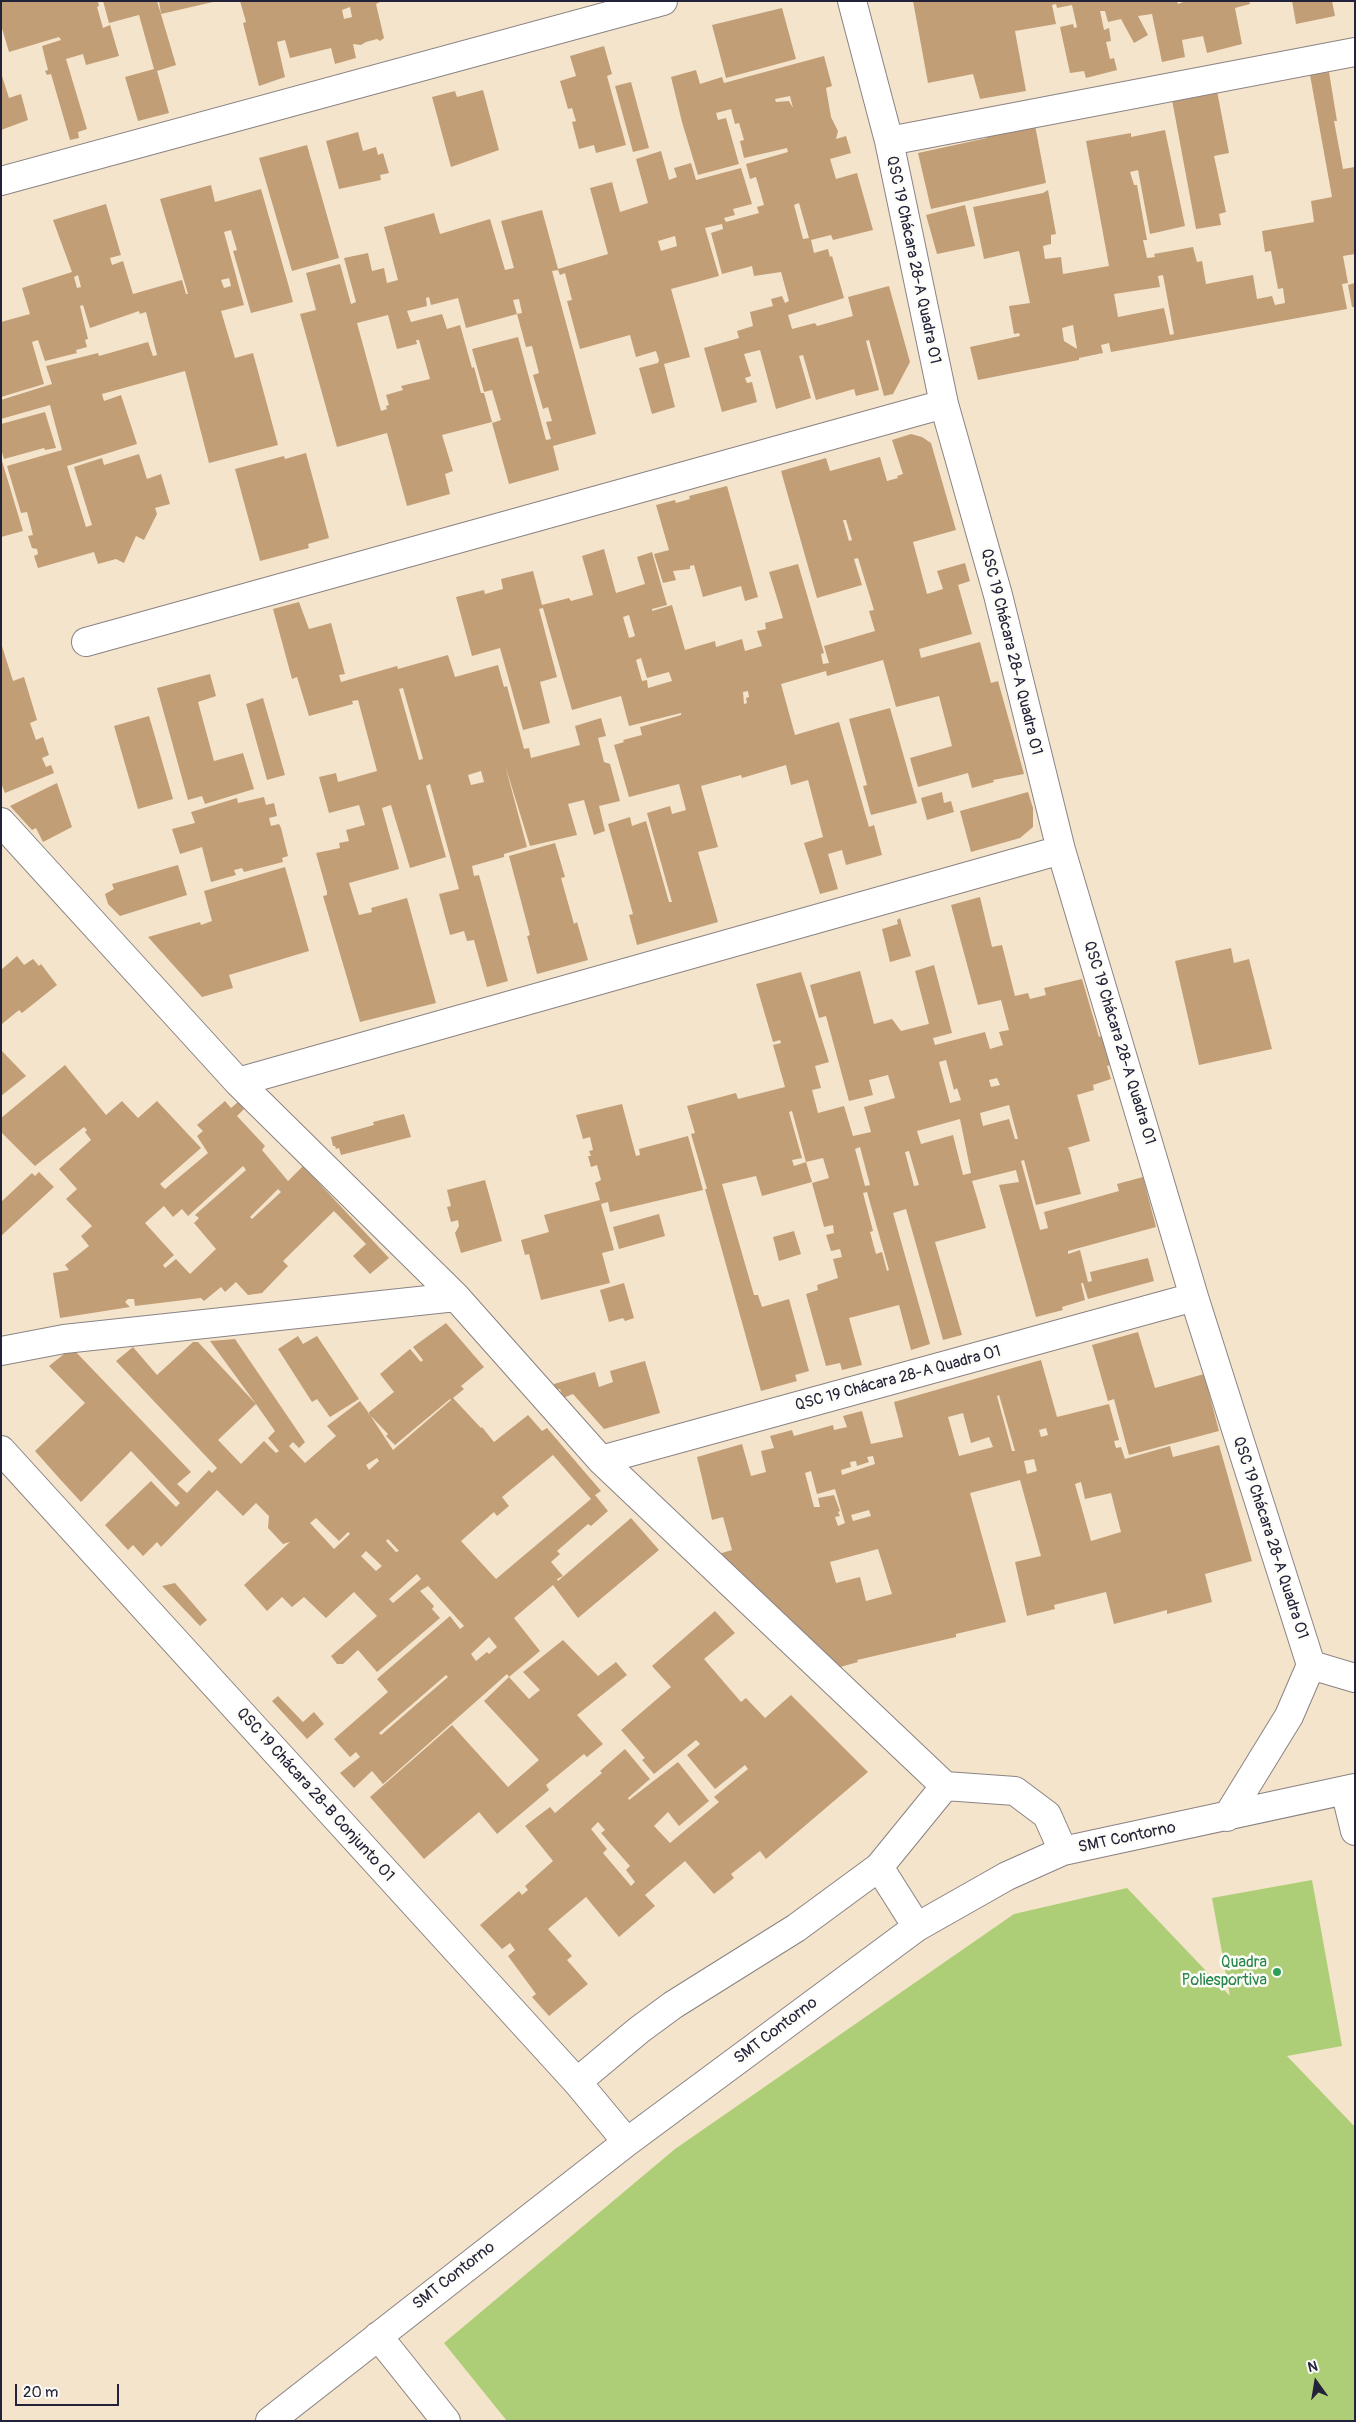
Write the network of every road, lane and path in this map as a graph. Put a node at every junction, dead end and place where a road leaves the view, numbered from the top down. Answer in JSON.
{"nodes":[{"id":1,"x":663,"y":1,"type":"edge"},
{"id":2,"x":852,"y":1,"type":"edge"},
{"id":3,"x":1355,"y":52,"type":"edge"},
{"id":4,"x":889,"y":141,"type":"junction"},
{"id":5,"x":1,"y":181,"type":"edge"},
{"id":6,"x":944,"y":404,"type":"junction"},
{"id":7,"x":86,"y":642,"type":"dead end"},
{"id":8,"x":1,"y":822,"type":"edge"},
{"id":9,"x":1061,"y":850,"type":"junction"},
{"id":10,"x":238,"y":1082,"type":"junction"},
{"id":11,"x":456,"y":1297,"type":"junction"},
{"id":12,"x":1194,"y":1297,"type":"junction"},
{"id":13,"x":1,"y":1351,"type":"edge"},
{"id":14,"x":1,"y":1450,"type":"edge"},
{"id":15,"x":601,"y":1460,"type":"junction"},
{"id":16,"x":1311,"y":1665,"type":"junction"},
{"id":17,"x":1355,"y":1678,"type":"edge"},
{"id":18,"x":946,"y":1786,"type":"junction"},
{"id":19,"x":1350,"y":1789,"type":"edge"},
{"id":20,"x":1227,"y":1817,"type":"junction"},
{"id":21,"x":1355,"y":1831,"type":"edge"},
{"id":22,"x":1063,"y":1851,"type":"junction"},
{"id":23,"x":880,"y":1867,"type":"junction"},
{"id":24,"x":917,"y":1927,"type":"junction"},
{"id":25,"x":576,"y":2082,"type":"junction"},
{"id":26,"x":627,"y":2142,"type":"junction"},
{"id":27,"x":378,"y":2336,"type":"junction"},
{"id":28,"x":270,"y":2421,"type":"edge"},
{"id":29,"x":446,"y":2421,"type":"edge"}],
"edges":[{"from":1,"to":5,"type":"street"},
{"from":2,"to":4,"type":"street","name":"QSC 19 Chácara 28-A Quadra 01"},
{"from":3,"to":4,"type":"street"},
{"from":4,"to":6,"type":"street","name":"QSC 19 Chácara 28-A Quadra 01"},
{"from":6,"to":7,"type":"street"},
{"from":6,"to":9,"type":"street","name":"QSC 19 Chácara 28-A Quadra 01"},
{"from":8,"to":10,"type":"street"},
{"from":9,"to":10,"type":"street"},
{"from":9,"to":12,"type":"street","name":"QSC 19 Chácara 28-A Quadra 01"},
{"from":10,"to":11,"type":"street"},
{"from":11,"to":13,"type":"street"},
{"from":11,"to":15,"type":"street"},
{"from":12,"to":15,"type":"street","name":"QSC 19 Chácara 28-A Quadra 01"},
{"from":12,"to":16,"type":"street","name":"QSC 19 Chácara 28-A Quadra 01"},
{"from":14,"to":25,"type":"street","name":"QSC 19 Chácara 28-B Conjunto 01"},
{"from":15,"to":18,"type":"street"},
{"from":16,"to":17,"type":"street"},
{"from":16,"to":20,"type":"street"},
{"from":18,"to":22,"type":"street"},
{"from":18,"to":23,"type":"street"},
{"from":19,"to":20,"type":"street","name":"SMT Contorno"},
{"from":19,"to":21,"type":"street"},
{"from":20,"to":22,"type":"street","name":"SMT Contorno"},
{"from":22,"to":24,"type":"street","name":"SMT Contorno"},
{"from":23,"to":24,"type":"street"},
{"from":23,"to":25,"type":"street"},
{"from":24,"to":26,"type":"street","name":"SMT Contorno"},
{"from":25,"to":26,"type":"street","name":"QSC 19 Chácara 28-B Conjunto 01"},
{"from":26,"to":27,"type":"street","name":"SMT Contorno"},
{"from":27,"to":28,"type":"street","name":"SMT Contorno"},
{"from":27,"to":29,"type":"street"}]}
